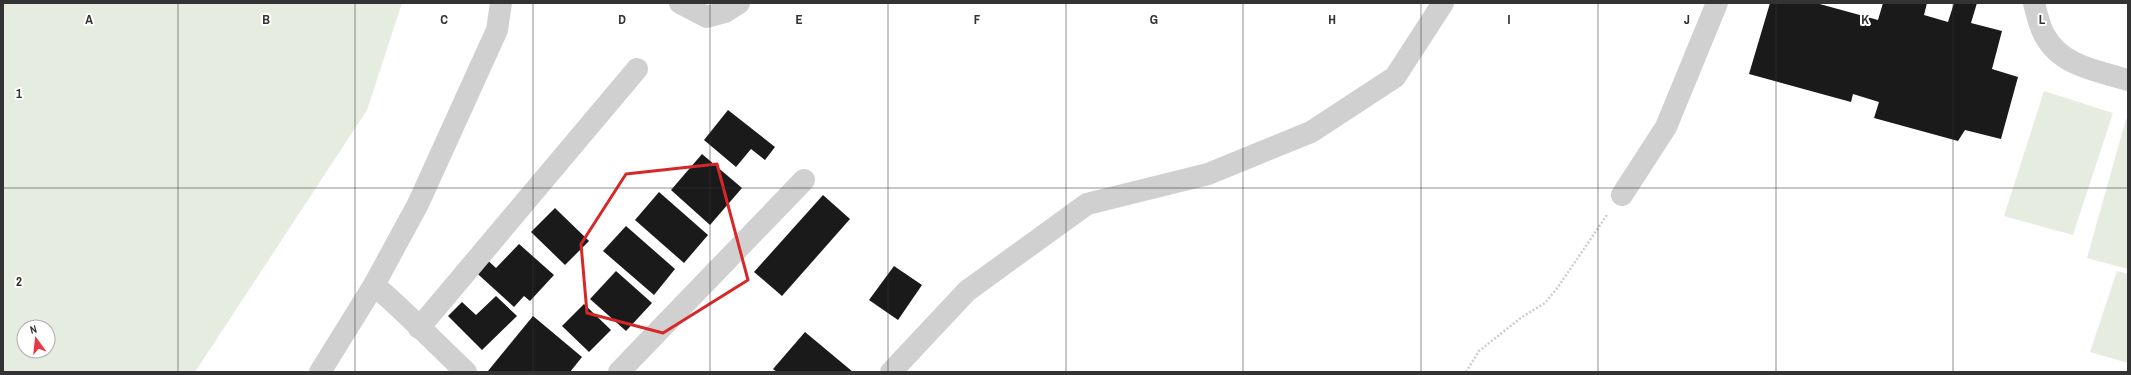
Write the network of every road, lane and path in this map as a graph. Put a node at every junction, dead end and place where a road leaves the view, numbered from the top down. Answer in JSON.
{"nodes":[{"id":1,"x":501,"y":3,"type":"edge"},
{"id":2,"x":680,"y":3,"type":"edge"},
{"id":3,"x":739,"y":3,"type":"edge"},
{"id":4,"x":1443,"y":3,"type":"edge"},
{"id":5,"x":1717,"y":3,"type":"edge"},
{"id":6,"x":2034,"y":3,"type":"edge"},
{"id":7,"x":637,"y":69,"type":"dead end"},
{"id":8,"x":2128,"y":80,"type":"edge"},
{"id":9,"x":804,"y":180,"type":"dead end"},
{"id":10,"x":1622,"y":195,"type":"joint"},
{"id":11,"x":374,"y":285,"type":"junction"},
{"id":12,"x":419,"y":328,"type":"junction"},
{"id":13,"x":320,"y":372,"type":"edge"},
{"id":14,"x":466,"y":372,"type":"edge"},
{"id":15,"x":619,"y":372,"type":"edge"},
{"id":16,"x":891,"y":372,"type":"edge"},
{"id":17,"x":1466,"y":372,"type":"edge"}],
"edges":[{"from":1,"to":11,"type":"street"},
{"from":2,"to":3,"type":"street"},
{"from":4,"to":16,"type":"street"},
{"from":5,"to":10,"type":"street"},
{"from":6,"to":8,"type":"street"},
{"from":7,"to":12,"type":"street"},
{"from":9,"to":15,"type":"street"},
{"from":10,"to":17,"type":"path"},
{"from":11,"to":12,"type":"street"},
{"from":11,"to":13,"type":"street"},
{"from":12,"to":14,"type":"street"}]}
